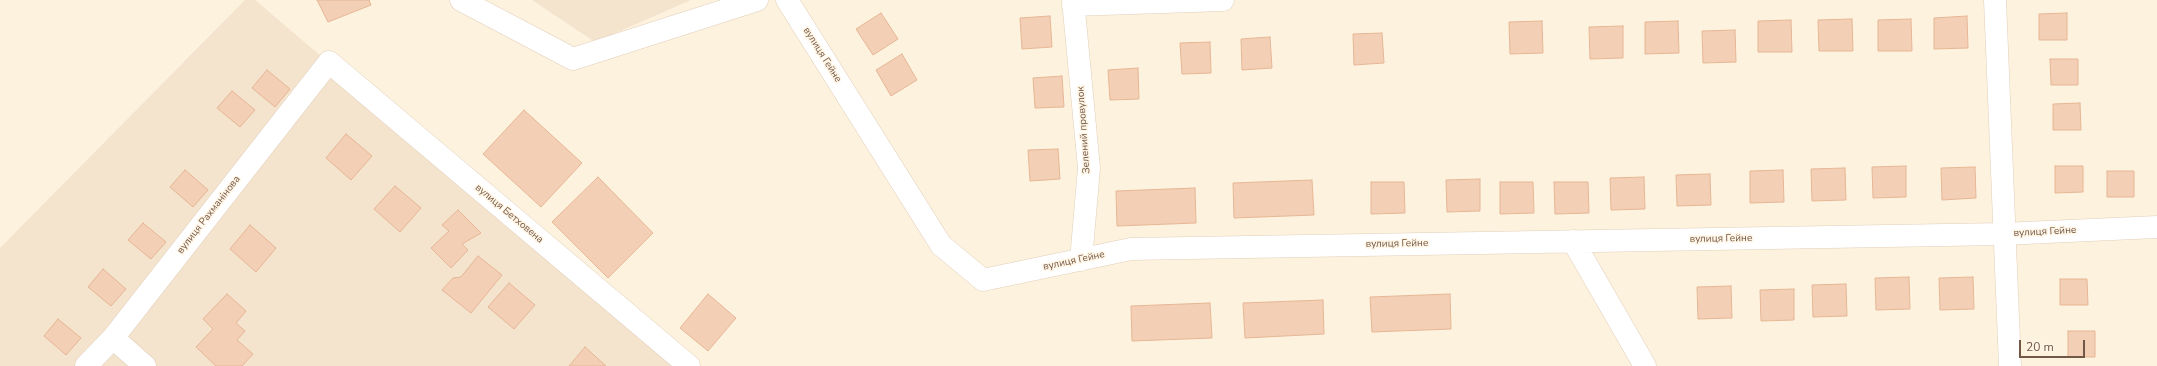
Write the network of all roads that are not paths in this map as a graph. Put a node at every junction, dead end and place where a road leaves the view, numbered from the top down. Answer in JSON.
{"nodes":[{"id":1,"x":461,"y":0,"type":"edge"},
{"id":2,"x":757,"y":0,"type":"edge"},
{"id":3,"x":787,"y":0,"type":"edge"},
{"id":4,"x":1223,"y":0,"type":"edge"},
{"id":5,"x":1995,"y":0,"type":"edge"},
{"id":6,"x":1073,"y":2,"type":"edge"},
{"id":7,"x":329,"y":62,"type":"joint"},
{"id":8,"x":2157,"y":227,"type":"edge"},
{"id":9,"x":2003,"y":234,"type":"junction"},
{"id":10,"x":1572,"y":241,"type":"junction"},
{"id":11,"x":1081,"y":260,"type":"junction"},
{"id":12,"x":113,"y":338,"type":"junction"},
{"id":13,"x":86,"y":366,"type":"edge"},
{"id":14,"x":145,"y":366,"type":"edge"},
{"id":15,"x":689,"y":366,"type":"edge"},
{"id":16,"x":1646,"y":366,"type":"edge"},
{"id":17,"x":2010,"y":366,"type":"edge"}],
"edges":[{"from":1,"to":2,"type":"street"},
{"from":3,"to":11,"type":"street","name":"вулиця Гейне"},
{"from":4,"to":6,"type":"street"},
{"from":5,"to":9,"type":"street"},
{"from":6,"to":11,"type":"street","name":"Зелений провулок"},
{"from":7,"to":12,"type":"street","name":"вулиця Рахманінова"},
{"from":7,"to":15,"type":"street","name":"вулиця Бетховена"},
{"from":8,"to":9,"type":"street","name":"вулиця Гейне"},
{"from":9,"to":10,"type":"street","name":"вулиця Гейне"},
{"from":9,"to":17,"type":"street"},
{"from":10,"to":11,"type":"street","name":"вулиця Гейне"},
{"from":10,"to":16,"type":"street"},
{"from":12,"to":13,"type":"street","name":"вулиця Рахманінова"},
{"from":12,"to":14,"type":"street"}]}
